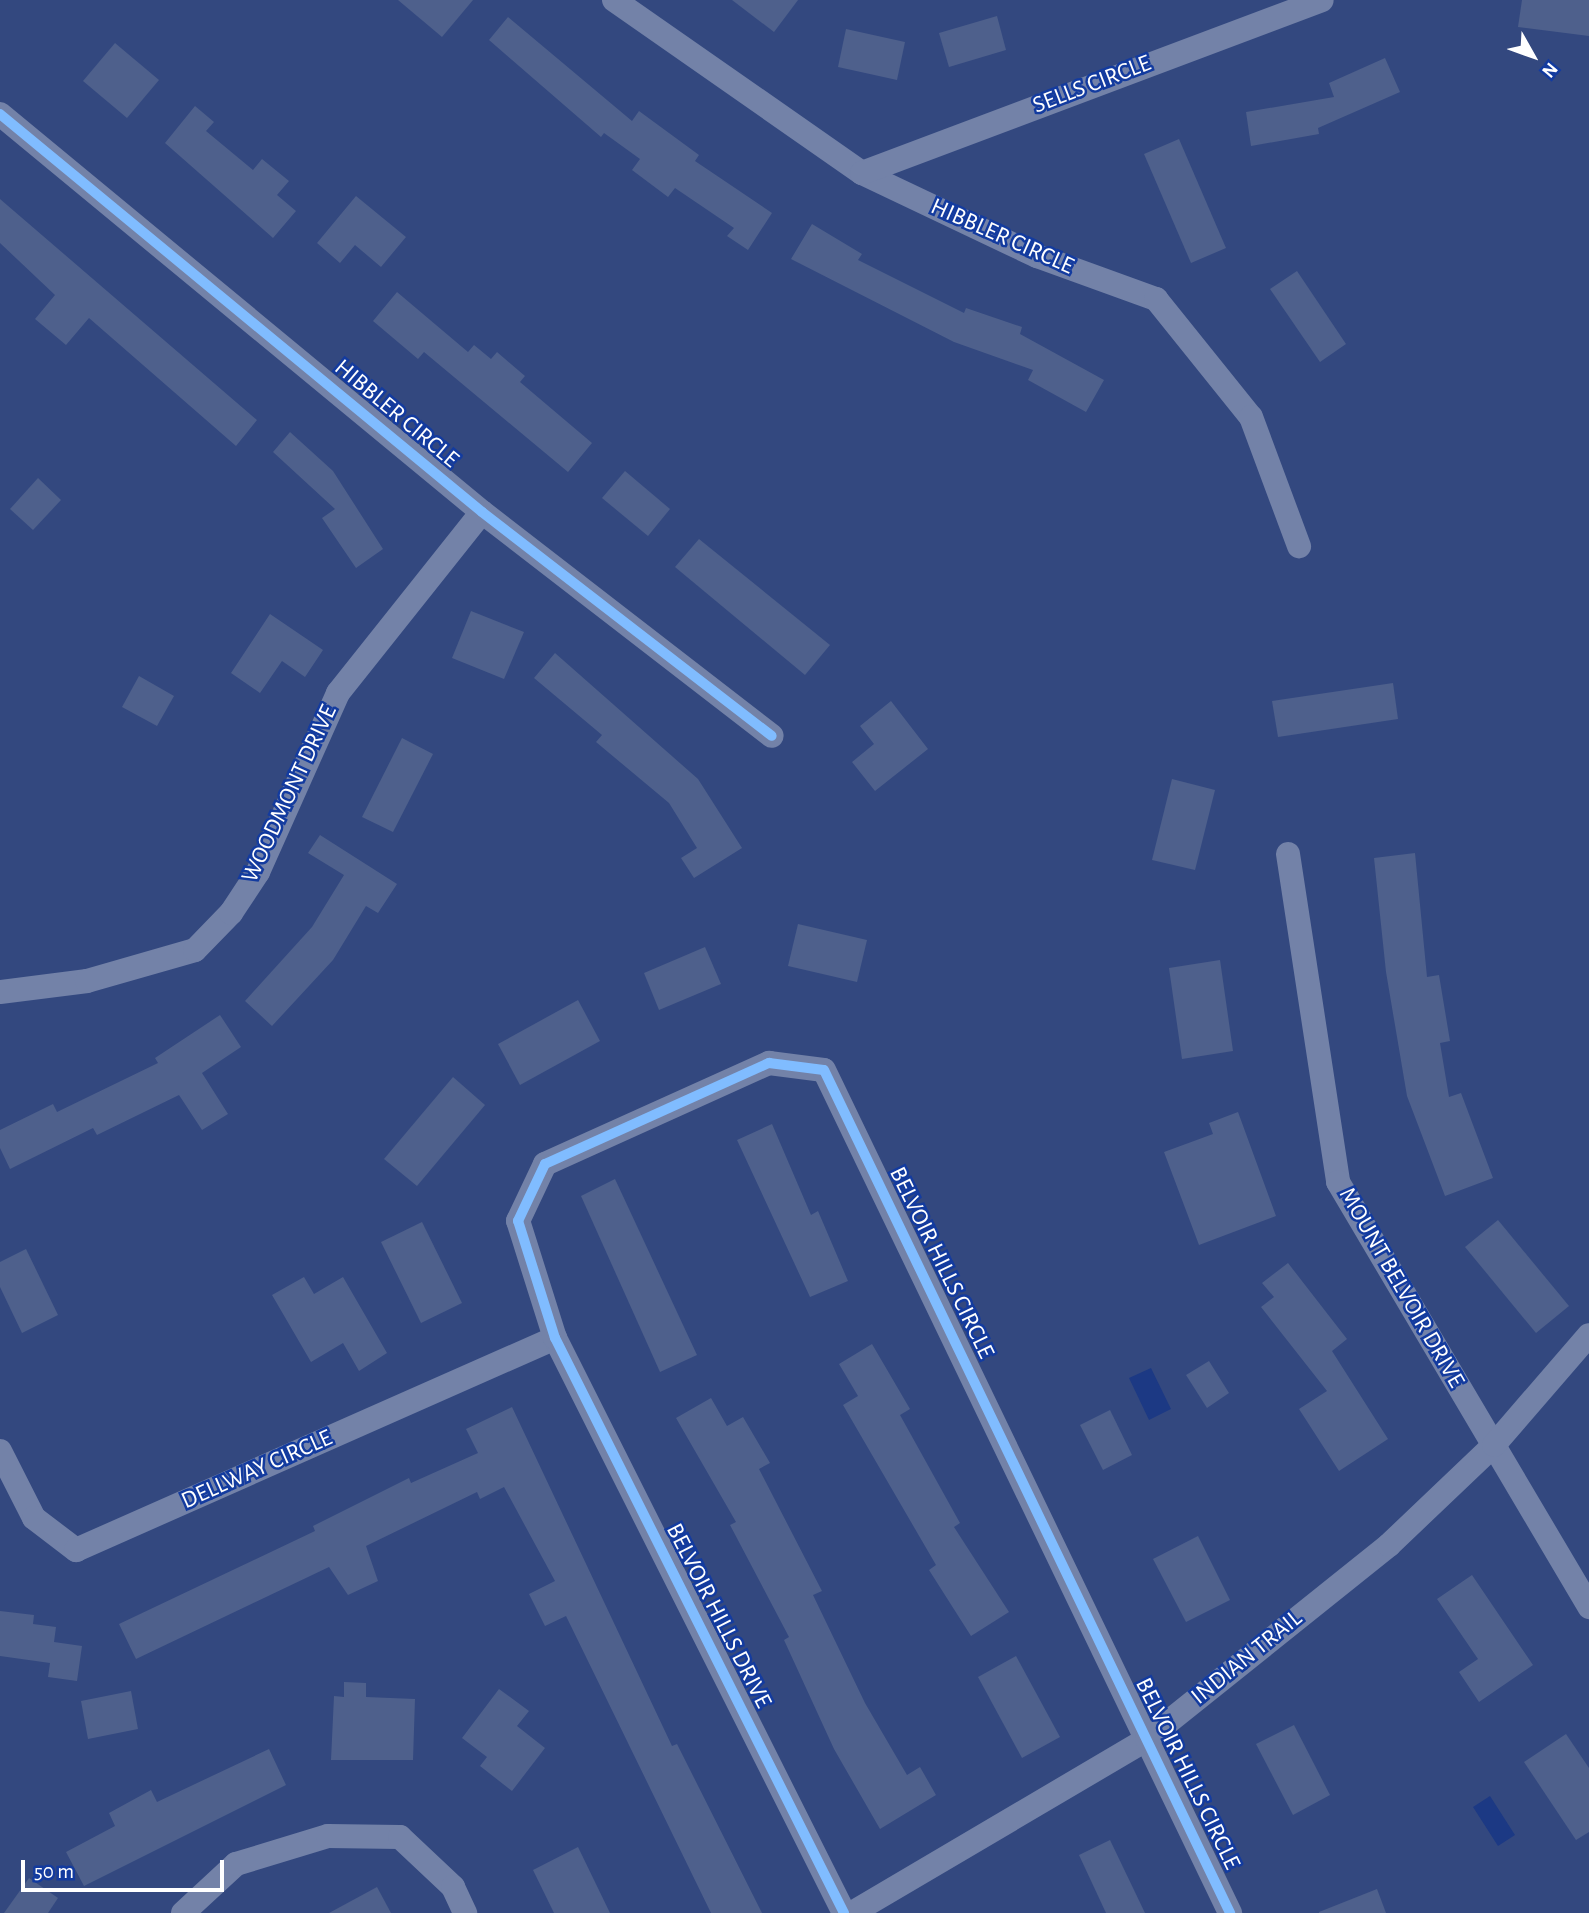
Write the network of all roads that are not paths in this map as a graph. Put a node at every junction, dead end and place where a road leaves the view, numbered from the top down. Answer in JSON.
{"nodes":[{"id":1,"x":614,"y":0,"type":"edge"},
{"id":2,"x":1322,"y":0,"type":"edge"},
{"id":3,"x":0,"y":114,"type":"edge"},
{"id":4,"x":862,"y":173,"type":"junction"},
{"id":5,"x":482,"y":512,"type":"junction"},
{"id":6,"x":1299,"y":546,"type":"dead end"},
{"id":7,"x":772,"y":736,"type":"dead end"},
{"id":8,"x":1288,"y":854,"type":"dead end"},
{"id":9,"x":0,"y":992,"type":"edge"},
{"id":10,"x":1589,"y":1335,"type":"edge"},
{"id":11,"x":555,"y":1338,"type":"junction"},
{"id":12,"x":1494,"y":1446,"type":"junction"},
{"id":13,"x":0,"y":1451,"type":"edge"},
{"id":14,"x":1589,"y":1607,"type":"edge"},
{"id":15,"x":1147,"y":1738,"type":"junction"},
{"id":16,"x":183,"y":1913,"type":"edge"},
{"id":17,"x":465,"y":1913,"type":"edge"},
{"id":18,"x":844,"y":1913,"type":"edge"},
{"id":19,"x":852,"y":1913,"type":"edge"},
{"id":20,"x":1230,"y":1913,"type":"edge"}],
"edges":[{"from":1,"to":4,"type":"street","name":"HIBBLER CIRCLE"},
{"from":2,"to":4,"type":"street","name":"SELLS CIRCLE"},
{"from":3,"to":5,"type":"street","name":"HIBBLER CIRCLE"},
{"from":4,"to":6,"type":"street","name":"HIBBLER CIRCLE"},
{"from":5,"to":7,"type":"street","name":"HIBBLER CIRCLE"},
{"from":5,"to":9,"type":"street","name":"WOODMONT DRIVE"},
{"from":8,"to":12,"type":"street","name":"MOUNT BELVOIR DRIVE"},
{"from":10,"to":12,"type":"street","name":"INDIAN TRAIL"},
{"from":11,"to":13,"type":"street","name":"DELLWAY CIRCLE"},
{"from":11,"to":15,"type":"street","name":"BELVOIR HILLS CIRCLE"},
{"from":11,"to":18,"type":"street","name":"BELVOIR HILLS DRIVE"},
{"from":12,"to":14,"type":"street","name":"MOUNT BELVOIR DRIVE"},
{"from":12,"to":15,"type":"street","name":"INDIAN TRAIL"},
{"from":15,"to":19,"type":"street","name":"INDIAN TRAIL"},
{"from":15,"to":20,"type":"street","name":"BELVOIR HILLS CIRCLE"},
{"from":16,"to":17,"type":"street"}]}
